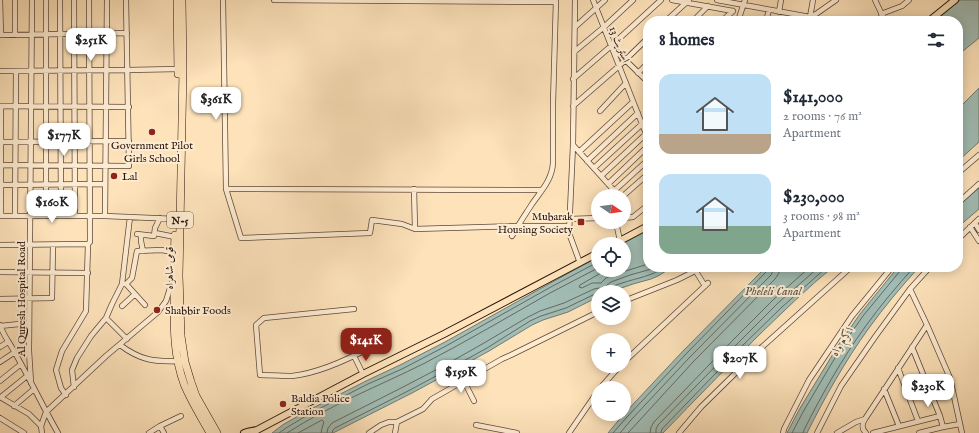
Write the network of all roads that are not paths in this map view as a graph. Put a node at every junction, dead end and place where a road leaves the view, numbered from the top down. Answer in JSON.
{"nodes":[{"id":1,"x":0,"y":0,"type":"edge"},
{"id":2,"x":15,"y":0,"type":"edge"},
{"id":3,"x":32,"y":0,"type":"edge"},
{"id":4,"x":46,"y":0,"type":"edge"},
{"id":5,"x":60,"y":0,"type":"edge"},
{"id":6,"x":74,"y":0,"type":"edge"},
{"id":7,"x":89,"y":0,"type":"edge"},
{"id":8,"x":107,"y":0,"type":"edge"},
{"id":9,"x":126,"y":0,"type":"edge"},
{"id":10,"x":177,"y":0,"type":"edge"},
{"id":11,"x":182,"y":0,"type":"edge"},
{"id":12,"x":224,"y":0,"type":"edge"},
{"id":13,"x":274,"y":0,"type":"edge"},
{"id":14,"x":575,"y":0,"type":"edge"},
{"id":15,"x":593,"y":0,"type":"edge"},
{"id":16,"x":605,"y":0,"type":"edge"},
{"id":17,"x":633,"y":0,"type":"edge"},
{"id":18,"x":661,"y":0,"type":"edge"},
{"id":19,"x":672,"y":0,"type":"edge"},
{"id":20,"x":717,"y":0,"type":"edge"},
{"id":21,"x":745,"y":0,"type":"edge"},
{"id":22,"x":781,"y":0,"type":"edge"},
{"id":23,"x":813,"y":0,"type":"edge"},
{"id":24,"x":836,"y":0,"type":"edge"},
{"id":25,"x":875,"y":0,"type":"edge"},
{"id":26,"x":909,"y":0,"type":"edge"},
{"id":27,"x":955,"y":0,"type":"edge"},
{"id":28,"x":556,"y":1,"type":"edge"},
{"id":29,"x":726,"y":1,"type":"edge"},
{"id":30,"x":687,"y":2,"type":"edge"},
{"id":31,"x":743,"y":5,"type":"junction"},
{"id":32,"x":708,"y":6,"type":"junction"},
{"id":33,"x":596,"y":8,"type":"junction"},
{"id":34,"x":769,"y":10,"type":"junction"},
{"id":35,"x":779,"y":12,"type":"junction"},
{"id":36,"x":881,"y":14,"type":"joint"},
{"id":37,"x":644,"y":16,"type":"edge"},
{"id":38,"x":672,"y":16,"type":"edge"},
{"id":39,"x":698,"y":16,"type":"edge"},
{"id":40,"x":728,"y":16,"type":"edge"},
{"id":41,"x":740,"y":16,"type":"edge"},
{"id":42,"x":767,"y":16,"type":"edge"},
{"id":43,"x":804,"y":16,"type":"edge"},
{"id":44,"x":810,"y":16,"type":"edge"},
{"id":45,"x":812,"y":16,"type":"edge"},
{"id":46,"x":935,"y":16,"type":"edge"},
{"id":47,"x":643,"y":17,"type":"edge"},
{"id":48,"x":180,"y":18,"type":"junction"},
{"id":49,"x":575,"y":27,"type":"junction"},
{"id":50,"x":604,"y":27,"type":"junction"},
{"id":51,"x":127,"y":33,"type":"junction"},
{"id":52,"x":60,"y":34,"type":"junction"},
{"id":53,"x":74,"y":34,"type":"junction"},
{"id":54,"x":89,"y":34,"type":"junction"},
{"id":55,"x":106,"y":34,"type":"junction"},
{"id":56,"x":1,"y":35,"type":"edge"},
{"id":57,"x":15,"y":35,"type":"junction"},
{"id":58,"x":32,"y":35,"type":"junction"},
{"id":59,"x":46,"y":35,"type":"junction"},
{"id":60,"x":643,"y":43,"type":"edge"},
{"id":61,"x":611,"y":46,"type":"junction"},
{"id":62,"x":574,"y":52,"type":"junction"},
{"id":63,"x":625,"y":60,"type":"junction"},
{"id":64,"x":619,"y":66,"type":"junction"},
{"id":65,"x":643,"y":68,"type":"edge"},
{"id":66,"x":180,"y":69,"type":"junction"},
{"id":67,"x":127,"y":70,"type":"junction"},
{"id":68,"x":0,"y":71,"type":"edge"},
{"id":69,"x":16,"y":71,"type":"junction"},
{"id":70,"x":31,"y":71,"type":"junction"},
{"id":71,"x":46,"y":71,"type":"junction"},
{"id":72,"x":61,"y":71,"type":"junction"},
{"id":73,"x":74,"y":71,"type":"junction"},
{"id":74,"x":90,"y":71,"type":"junction"},
{"id":75,"x":106,"y":71,"type":"junction"},
{"id":76,"x":638,"y":73,"type":"junction"},
{"id":77,"x":643,"y":78,"type":"edge"},
{"id":78,"x":573,"y":79,"type":"junction"},
{"id":79,"x":626,"y":83,"type":"junction"},
{"id":80,"x":633,"y":102,"type":"junction"},
{"id":81,"x":1,"y":106,"type":"edge"},
{"id":82,"x":16,"y":106,"type":"junction"},
{"id":83,"x":31,"y":106,"type":"junction"},
{"id":84,"x":46,"y":106,"type":"junction"},
{"id":85,"x":61,"y":106,"type":"junction"},
{"id":86,"x":74,"y":106,"type":"junction"},
{"id":87,"x":90,"y":106,"type":"junction"},
{"id":88,"x":573,"y":106,"type":"junction"},
{"id":89,"x":106,"y":107,"type":"junction"},
{"id":90,"x":129,"y":107,"type":"junction"},
{"id":91,"x":600,"y":111,"type":"dead end"},
{"id":92,"x":638,"y":113,"type":"junction"},
{"id":93,"x":642,"y":124,"type":"joint"},
{"id":94,"x":643,"y":136,"type":"edge"},
{"id":95,"x":105,"y":141,"type":"junction"},
{"id":96,"x":129,"y":141,"type":"junction"},
{"id":97,"x":0,"y":142,"type":"edge"},
{"id":98,"x":16,"y":142,"type":"junction"},
{"id":99,"x":31,"y":142,"type":"junction"},
{"id":100,"x":46,"y":142,"type":"junction"},
{"id":101,"x":61,"y":142,"type":"junction"},
{"id":102,"x":74,"y":142,"type":"junction"},
{"id":103,"x":90,"y":142,"type":"junction"},
{"id":104,"x":573,"y":145,"type":"junction"},
{"id":105,"x":643,"y":151,"type":"edge"},
{"id":106,"x":579,"y":152,"type":"junction"},
{"id":107,"x":979,"y":155,"type":"edge"},
{"id":108,"x":587,"y":161,"type":"junction"},
{"id":109,"x":643,"y":165,"type":"edge"},
{"id":110,"x":0,"y":166,"type":"edge"},
{"id":111,"x":16,"y":166,"type":"junction"},
{"id":112,"x":30,"y":166,"type":"junction"},
{"id":113,"x":46,"y":166,"type":"junction"},
{"id":114,"x":61,"y":166,"type":"junction"},
{"id":115,"x":75,"y":166,"type":"junction"},
{"id":116,"x":90,"y":166,"type":"junction"},
{"id":117,"x":105,"y":166,"type":"junction"},
{"id":118,"x":594,"y":168,"type":"junction"},
{"id":119,"x":963,"y":168,"type":"edge"},
{"id":120,"x":601,"y":176,"type":"junction"},
{"id":121,"x":643,"y":178,"type":"edge"},
{"id":122,"x":0,"y":184,"type":"edge"},
{"id":123,"x":16,"y":184,"type":"junction"},
{"id":124,"x":30,"y":184,"type":"junction"},
{"id":125,"x":46,"y":184,"type":"junction"},
{"id":126,"x":61,"y":184,"type":"junction"},
{"id":127,"x":75,"y":184,"type":"junction"},
{"id":128,"x":90,"y":184,"type":"junction"},
{"id":129,"x":105,"y":184,"type":"junction"},
{"id":130,"x":608,"y":184,"type":"junction"},
{"id":131,"x":979,"y":184,"type":"edge"},
{"id":132,"x":226,"y":189,"type":"junction"},
{"id":133,"x":414,"y":189,"type":"junction"},
{"id":134,"x":612,"y":189,"type":"edge"},
{"id":135,"x":616,"y":189,"type":"edge"},
{"id":136,"x":631,"y":189,"type":"edge"},
{"id":137,"x":542,"y":190,"type":"junction"},
{"id":138,"x":963,"y":198,"type":"edge"},
{"id":139,"x":643,"y":208,"type":"edge"},
{"id":140,"x":0,"y":216,"type":"edge"},
{"id":141,"x":16,"y":216,"type":"junction"},
{"id":142,"x":30,"y":216,"type":"junction"},
{"id":143,"x":46,"y":216,"type":"junction"},
{"id":144,"x":61,"y":216,"type":"junction"},
{"id":145,"x":75,"y":216,"type":"junction"},
{"id":146,"x":90,"y":216,"type":"junction"},
{"id":147,"x":105,"y":216,"type":"junction"},
{"id":148,"x":130,"y":217,"type":"junction"},
{"id":149,"x":631,"y":217,"type":"edge"},
{"id":150,"x":160,"y":218,"type":"junction"},
{"id":151,"x":591,"y":218,"type":"edge"},
{"id":152,"x":176,"y":219,"type":"junction"},
{"id":153,"x":570,"y":219,"type":"junction"},
{"id":154,"x":979,"y":219,"type":"edge"},
{"id":155,"x":974,"y":223,"type":"junction"},
{"id":156,"x":518,"y":226,"type":"junction"},
{"id":157,"x":569,"y":226,"type":"junction"},
{"id":158,"x":970,"y":227,"type":"junction"},
{"id":159,"x":416,"y":229,"type":"junction"},
{"id":160,"x":643,"y":229,"type":"edge"},
{"id":161,"x":979,"y":230,"type":"edge"},
{"id":162,"x":155,"y":233,"type":"junction"},
{"id":163,"x":963,"y":234,"type":"edge"},
{"id":164,"x":512,"y":236,"type":"dead end"},
{"id":165,"x":175,"y":237,"type":"junction"},
{"id":166,"x":627,"y":237,"type":"edge"},
{"id":167,"x":979,"y":241,"type":"edge"},
{"id":168,"x":54,"y":244,"type":"junction"},
{"id":169,"x":88,"y":244,"type":"junction"},
{"id":170,"x":0,"y":245,"type":"edge"},
{"id":171,"x":30,"y":245,"type":"junction"},
{"id":172,"x":143,"y":251,"type":"junction"},
{"id":173,"x":174,"y":252,"type":"junction"},
{"id":174,"x":591,"y":257,"type":"edge"},
{"id":175,"x":580,"y":263,"type":"junction"},
{"id":176,"x":0,"y":272,"type":"edge"},
{"id":177,"x":29,"y":272,"type":"junction"},
{"id":178,"x":53,"y":272,"type":"junction"},
{"id":179,"x":692,"y":272,"type":"edge"},
{"id":180,"x":699,"y":272,"type":"edge"},
{"id":181,"x":845,"y":272,"type":"edge"},
{"id":182,"x":888,"y":272,"type":"edge"},
{"id":183,"x":925,"y":272,"type":"edge"},
{"id":184,"x":88,"y":273,"type":"junction"},
{"id":185,"x":174,"y":278,"type":"junction"},
{"id":186,"x":124,"y":284,"type":"junction"},
{"id":187,"x":910,"y":289,"type":"junction"},
{"id":188,"x":135,"y":294,"type":"junction"},
{"id":189,"x":631,"y":298,"type":"edge"},
{"id":190,"x":0,"y":299,"type":"edge"},
{"id":191,"x":29,"y":299,"type":"junction"},
{"id":192,"x":144,"y":305,"type":"dead end"},
{"id":193,"x":122,"y":306,"type":"dead end"},
{"id":194,"x":354,"y":309,"type":"dead end"},
{"id":195,"x":591,"y":315,"type":"edge"},
{"id":196,"x":106,"y":318,"type":"junction"},
{"id":197,"x":29,"y":322,"type":"junction"},
{"id":198,"x":927,"y":325,"type":"junction"},
{"id":199,"x":0,"y":328,"type":"edge"},
{"id":200,"x":127,"y":339,"type":"junction"},
{"id":201,"x":8,"y":342,"type":"junction"},
{"id":202,"x":120,"y":345,"type":"junction"},
{"id":203,"x":0,"y":347,"type":"edge"},
{"id":204,"x":371,"y":347,"type":"dead end"},
{"id":205,"x":912,"y":348,"type":"junction"},
{"id":206,"x":15,"y":352,"type":"junction"},
{"id":207,"x":354,"y":356,"type":"junction"},
{"id":208,"x":631,"y":356,"type":"edge"},
{"id":209,"x":178,"y":361,"type":"junction"},
{"id":210,"x":0,"y":362,"type":"edge"},
{"id":211,"x":21,"y":364,"type":"junction"},
{"id":212,"x":898,"y":368,"type":"junction"},
{"id":213,"x":614,"y":373,"type":"edge"},
{"id":214,"x":363,"y":374,"type":"junction"},
{"id":215,"x":27,"y":376,"type":"junction"},
{"id":216,"x":0,"y":381,"type":"edge"},
{"id":217,"x":464,"y":381,"type":"junction"},
{"id":218,"x":606,"y":381,"type":"edge"},
{"id":219,"x":31,"y":383,"type":"junction"},
{"id":220,"x":74,"y":387,"type":"junction"},
{"id":221,"x":34,"y":389,"type":"junction"},
{"id":222,"x":884,"y":389,"type":"junction"},
{"id":223,"x":66,"y":395,"type":"junction"},
{"id":224,"x":0,"y":397,"type":"edge"},
{"id":225,"x":193,"y":397,"type":"junction"},
{"id":226,"x":474,"y":401,"type":"dead end"},
{"id":227,"x":591,"y":401,"type":"edge"},
{"id":228,"x":14,"y":406,"type":"junction"},
{"id":229,"x":46,"y":412,"type":"junction"},
{"id":230,"x":181,"y":416,"type":"dead end"},
{"id":231,"x":940,"y":416,"type":"junction"},
{"id":232,"x":0,"y":418,"type":"edge"},
{"id":233,"x":865,"y":419,"type":"junction"},
{"id":234,"x":918,"y":421,"type":"junction"},
{"id":235,"x":397,"y":422,"type":"junction"},
{"id":236,"x":960,"y":424,"type":"junction"},
{"id":237,"x":476,"y":425,"type":"dead end"},
{"id":238,"x":41,"y":426,"type":"junction"},
{"id":239,"x":160,"y":426,"type":"junction"},
{"id":240,"x":899,"y":426,"type":"junction"},
{"id":241,"x":943,"y":427,"type":"junction"},
{"id":242,"x":256,"y":432,"type":"edge"},
{"id":243,"x":24,"y":433,"type":"edge"},
{"id":244,"x":42,"y":433,"type":"edge"},
{"id":245,"x":58,"y":433,"type":"edge"},
{"id":246,"x":149,"y":433,"type":"edge"},
{"id":247,"x":164,"y":433,"type":"edge"},
{"id":248,"x":210,"y":433,"type":"edge"},
{"id":249,"x":217,"y":433,"type":"edge"},
{"id":250,"x":244,"y":433,"type":"edge"},
{"id":251,"x":369,"y":433,"type":"edge"},
{"id":252,"x":394,"y":433,"type":"edge"},
{"id":253,"x":517,"y":433,"type":"edge"},
{"id":254,"x":569,"y":433,"type":"edge"},
{"id":255,"x":679,"y":433,"type":"edge"},
{"id":256,"x":783,"y":433,"type":"edge"},
{"id":257,"x":817,"y":433,"type":"edge"},
{"id":258,"x":837,"y":433,"type":"edge"},
{"id":259,"x":866,"y":433,"type":"edge"},
{"id":260,"x":873,"y":433,"type":"edge"},
{"id":261,"x":919,"y":433,"type":"edge"},
{"id":262,"x":962,"y":433,"type":"edge"}],
"edges":[{"from":1,"to":56,"type":"street"},
{"from":2,"to":57,"type":"street"},
{"from":3,"to":58,"type":"street","name":"Al Quresh Hospital Road"},
{"from":4,"to":59,"type":"street"},
{"from":5,"to":52,"type":"street"},
{"from":6,"to":53,"type":"street"},
{"from":7,"to":54,"type":"street"},
{"from":8,"to":55,"type":"street"},
{"from":9,"to":51,"type":"street"},
{"from":10,"to":48,"type":"highway","name":"قومی شاہراہ","number":"N-5"},
{"from":11,"to":48,"type":"highway","name":"قومی شاہراہ","number":"N-5"},
{"from":12,"to":132,"type":"street"},
{"from":13,"to":28,"type":"street"},
{"from":14,"to":49,"type":"street"},
{"from":15,"to":33,"type":"street","name":"اسٹریٹ 13"},
{"from":16,"to":33,"type":"street"},
{"from":17,"to":50,"type":"street"},
{"from":18,"to":37,"type":"street"},
{"from":19,"to":30,"type":"street"},
{"from":20,"to":29,"type":"street"},
{"from":21,"to":31,"type":"street"},
{"from":22,"to":35,"type":"street"},
{"from":23,"to":44,"type":"street"},
{"from":24,"to":45,"type":"street"},
{"from":25,"to":36,"type":"street"},
{"from":26,"to":36,"type":"street"},
{"from":27,"to":46,"type":"main road"},
{"from":28,"to":137,"type":"street"},
{"from":29,"to":31,"type":"street"},
{"from":30,"to":32,"type":"street"},
{"from":30,"to":38,"type":"street"},
{"from":31,"to":34,"type":"street"},
{"from":31,"to":41,"type":"street"},
{"from":32,"to":39,"type":"street"},
{"from":32,"to":40,"type":"street"},
{"from":33,"to":49,"type":"street"},
{"from":33,"to":50,"type":"street","name":"اسٹریٹ 13"},
{"from":34,"to":35,"type":"street"},
{"from":34,"to":42,"type":"street"},
{"from":35,"to":43,"type":"street"},
{"from":47,"to":61,"type":"street"},
{"from":48,"to":66,"type":"highway","name":"قومی شاہراہ","number":"N-5"},
{"from":49,"to":62,"type":"street"},
{"from":50,"to":61,"type":"street","name":"اسٹریٹ 13"},
{"from":50,"to":62,"type":"street"},
{"from":51,"to":55,"type":"street"},
{"from":51,"to":67,"type":"street"},
{"from":52,"to":53,"type":"street"},
{"from":52,"to":59,"type":"street"},
{"from":52,"to":72,"type":"street"},
{"from":53,"to":54,"type":"street"},
{"from":53,"to":73,"type":"street"},
{"from":54,"to":55,"type":"street"},
{"from":54,"to":74,"type":"street"},
{"from":55,"to":75,"type":"street"},
{"from":56,"to":57,"type":"street"},
{"from":57,"to":58,"type":"street"},
{"from":58,"to":59,"type":"street"},
{"from":58,"to":70,"type":"street","name":"Al Quresh Hospital Road"},
{"from":59,"to":71,"type":"street"},
{"from":60,"to":63,"type":"street"},
{"from":61,"to":63,"type":"street"},
{"from":61,"to":64,"type":"street","name":"اسٹریٹ 13"},
{"from":61,"to":78,"type":"street"},
{"from":62,"to":78,"type":"street"},
{"from":63,"to":64,"type":"street"},
{"from":63,"to":76,"type":"street"},
{"from":64,"to":79,"type":"street","name":"اسٹریٹ 13"},
{"from":64,"to":88,"type":"street"},
{"from":65,"to":76,"type":"street"},
{"from":66,"to":67,"type":"street"},
{"from":66,"to":152,"type":"highway","name":"قومی شاہراہ","number":"N-5"},
{"from":66,"to":225,"type":"highway","name":"قومی شاہراہ","number":"N-5"},
{"from":67,"to":75,"type":"street"},
{"from":67,"to":90,"type":"street"},
{"from":68,"to":69,"type":"street"},
{"from":69,"to":70,"type":"street"},
{"from":69,"to":82,"type":"street"},
{"from":70,"to":71,"type":"street"},
{"from":70,"to":83,"type":"street","name":"Al Quresh Hospital Road"},
{"from":71,"to":72,"type":"street"},
{"from":71,"to":84,"type":"street"},
{"from":72,"to":73,"type":"street"},
{"from":72,"to":85,"type":"street"},
{"from":73,"to":74,"type":"street"},
{"from":73,"to":86,"type":"street"},
{"from":74,"to":75,"type":"street"},
{"from":74,"to":87,"type":"street"},
{"from":75,"to":89,"type":"street"},
{"from":76,"to":77,"type":"street"},
{"from":78,"to":88,"type":"street"},
{"from":79,"to":80,"type":"street","name":"اسٹریٹ 13"},
{"from":79,"to":91,"type":"street"},
{"from":80,"to":92,"type":"street","name":"اسٹریٹ 13"},
{"from":80,"to":106,"type":"street"},
{"from":81,"to":82,"type":"street"},
{"from":81,"to":97,"type":"street"},
{"from":82,"to":83,"type":"street"},
{"from":82,"to":98,"type":"street"},
{"from":83,"to":84,"type":"street"},
{"from":83,"to":99,"type":"street","name":"Al Quresh Hospital Road"},
{"from":84,"to":85,"type":"street"},
{"from":84,"to":100,"type":"street"},
{"from":85,"to":86,"type":"street"},
{"from":85,"to":101,"type":"street"},
{"from":86,"to":87,"type":"street"},
{"from":86,"to":102,"type":"street"},
{"from":87,"to":89,"type":"street"},
{"from":87,"to":103,"type":"street"},
{"from":88,"to":104,"type":"street"},
{"from":89,"to":90,"type":"street"},
{"from":89,"to":95,"type":"street"},
{"from":90,"to":96,"type":"street"},
{"from":92,"to":93,"type":"street","name":"اسٹریٹ 13"},
{"from":92,"to":108,"type":"street"},
{"from":93,"to":118,"type":"street"},
{"from":94,"to":120,"type":"street"},
{"from":95,"to":96,"type":"street"},
{"from":95,"to":103,"type":"street"},
{"from":95,"to":117,"type":"street"},
{"from":96,"to":117,"type":"street"},
{"from":97,"to":98,"type":"street"},
{"from":97,"to":110,"type":"street"},
{"from":98,"to":99,"type":"street"},
{"from":98,"to":111,"type":"street"},
{"from":99,"to":100,"type":"street"},
{"from":99,"to":112,"type":"street","name":"Al Quresh Hospital Road"},
{"from":100,"to":101,"type":"street"},
{"from":100,"to":113,"type":"street"},
{"from":101,"to":102,"type":"street"},
{"from":101,"to":114,"type":"street"},
{"from":102,"to":103,"type":"street"},
{"from":102,"to":115,"type":"street"},
{"from":103,"to":116,"type":"street"},
{"from":104,"to":106,"type":"street"},
{"from":104,"to":153,"type":"street"},
{"from":105,"to":130,"type":"street"},
{"from":106,"to":108,"type":"street"},
{"from":107,"to":119,"type":"street"},
{"from":108,"to":118,"type":"street"},
{"from":109,"to":135,"type":"street"},
{"from":110,"to":111,"type":"street"},
{"from":110,"to":122,"type":"street"},
{"from":111,"to":112,"type":"street"},
{"from":111,"to":123,"type":"street"},
{"from":112,"to":113,"type":"street"},
{"from":112,"to":124,"type":"street","name":"Al Quresh Hospital Road"},
{"from":113,"to":114,"type":"street"},
{"from":113,"to":125,"type":"street"},
{"from":114,"to":115,"type":"street"},
{"from":114,"to":126,"type":"street"},
{"from":115,"to":116,"type":"street"},
{"from":115,"to":127,"type":"street"},
{"from":116,"to":117,"type":"street"},
{"from":116,"to":128,"type":"street"},
{"from":117,"to":129,"type":"street"},
{"from":118,"to":120,"type":"street"},
{"from":120,"to":130,"type":"street"},
{"from":121,"to":136,"type":"street"},
{"from":122,"to":123,"type":"street"},
{"from":122,"to":140,"type":"street"},
{"from":123,"to":124,"type":"street"},
{"from":123,"to":141,"type":"street"},
{"from":124,"to":125,"type":"street"},
{"from":124,"to":142,"type":"street","name":"Al Quresh Hospital Road"},
{"from":125,"to":126,"type":"street"},
{"from":125,"to":143,"type":"street"},
{"from":126,"to":127,"type":"street"},
{"from":126,"to":144,"type":"street"},
{"from":127,"to":128,"type":"street"},
{"from":127,"to":145,"type":"street"},
{"from":128,"to":129,"type":"street"},
{"from":128,"to":146,"type":"street"},
{"from":129,"to":147,"type":"street"},
{"from":130,"to":134,"type":"street"},
{"from":131,"to":138,"type":"street"},
{"from":132,"to":133,"type":"street"},
{"from":132,"to":159,"type":"street"},
{"from":133,"to":137,"type":"street"},
{"from":133,"to":159,"type":"street"},
{"from":137,"to":156,"type":"street"},
{"from":139,"to":149,"type":"street"},
{"from":140,"to":141,"type":"street"},
{"from":141,"to":142,"type":"street"},
{"from":142,"to":143,"type":"street"},
{"from":142,"to":171,"type":"street","name":"Al Quresh Hospital Road"},
{"from":143,"to":144,"type":"street"},
{"from":144,"to":145,"type":"street"},
{"from":145,"to":146,"type":"street"},
{"from":146,"to":147,"type":"street"},
{"from":146,"to":169,"type":"street"},
{"from":147,"to":148,"type":"street"},
{"from":148,"to":150,"type":"street"},
{"from":148,"to":186,"type":"street"},
{"from":150,"to":152,"type":"street"},
{"from":150,"to":162,"type":"street"},
{"from":151,"to":153,"type":"street"},
{"from":152,"to":165,"type":"highway","name":"قومی شاہراہ","number":"N-5"},
{"from":153,"to":157,"type":"street"},
{"from":154,"to":155,"type":"street"},
{"from":155,"to":158,"type":"street"},
{"from":155,"to":161,"type":"street"},
{"from":156,"to":157,"type":"street"},
{"from":156,"to":159,"type":"street"},
{"from":156,"to":164,"type":"street"},
{"from":157,"to":175,"type":"street"},
{"from":158,"to":163,"type":"street"},
{"from":158,"to":167,"type":"street"},
{"from":160,"to":166,"type":"main road"},
{"from":162,"to":165,"type":"street"},
{"from":162,"to":172,"type":"street"},
{"from":165,"to":173,"type":"highway","name":"قومی شاہراہ","number":"N-5"},
{"from":168,"to":169,"type":"street"},
{"from":168,"to":171,"type":"street"},
{"from":168,"to":178,"type":"street"},
{"from":169,"to":184,"type":"street"},
{"from":170,"to":171,"type":"street"},
{"from":171,"to":177,"type":"street","name":"Al Quresh Hospital Road"},
{"from":172,"to":173,"type":"street"},
{"from":172,"to":186,"type":"street"},
{"from":173,"to":185,"type":"highway","name":"قومی شاہراہ","number":"N-5"},
{"from":174,"to":175,"type":"main road"},
{"from":175,"to":214,"type":"main road"},
{"from":176,"to":177,"type":"street"},
{"from":177,"to":178,"type":"street"},
{"from":177,"to":191,"type":"street","name":"Al Quresh Hospital Road"},
{"from":178,"to":184,"type":"street"},
{"from":178,"to":191,"type":"street"},
{"from":179,"to":189,"type":"street"},
{"from":180,"to":208,"type":"street"},
{"from":181,"to":255,"type":"street"},
{"from":182,"to":256,"type":"street"},
{"from":183,"to":187,"type":"street"},
{"from":184,"to":223,"type":"street"},
{"from":185,"to":200,"type":"street"},
{"from":185,"to":209,"type":"highway","name":"قومی شاہراہ","number":"N-5"},
{"from":186,"to":188,"type":"street"},
{"from":186,"to":196,"type":"street"},
{"from":187,"to":198,"type":"street"},
{"from":187,"to":257,"type":"street"},
{"from":188,"to":192,"type":"street"},
{"from":188,"to":193,"type":"street"},
{"from":190,"to":191,"type":"street"},
{"from":191,"to":197,"type":"street","name":"Al Quresh Hospital Road"},
{"from":194,"to":207,"type":"street"},
{"from":195,"to":217,"type":"street"},
{"from":196,"to":200,"type":"street"},
{"from":196,"to":220,"type":"street"},
{"from":197,"to":199,"type":"street"},
{"from":197,"to":219,"type":"street","name":"Al Quresh Hospital Road"},
{"from":198,"to":205,"type":"street"},
{"from":198,"to":236,"type":"street"},
{"from":199,"to":201,"type":"street"},
{"from":200,"to":202,"type":"street"},
{"from":201,"to":203,"type":"street"},
{"from":201,"to":206,"type":"street"},
{"from":202,"to":209,"type":"street"},
{"from":202,"to":220,"type":"street"},
{"from":204,"to":207,"type":"street"},
{"from":205,"to":212,"type":"street"},
{"from":205,"to":231,"type":"street"},
{"from":206,"to":210,"type":"street"},
{"from":206,"to":211,"type":"street"},
{"from":207,"to":214,"type":"street"},
{"from":209,"to":225,"type":"highway","name":"قومی شاہراہ","number":"N-5"},
{"from":211,"to":215,"type":"street"},
{"from":211,"to":216,"type":"street"},
{"from":212,"to":222,"type":"street"},
{"from":212,"to":234,"type":"street"},
{"from":213,"to":218,"type":"street"},
{"from":214,"to":242,"type":"main road"},
{"from":215,"to":219,"type":"street"},
{"from":215,"to":224,"type":"street"},
{"from":217,"to":226,"type":"street"},
{"from":217,"to":235,"type":"street"},
{"from":219,"to":221,"type":"street"},
{"from":220,"to":223,"type":"street"},
{"from":221,"to":228,"type":"street"},
{"from":221,"to":229,"type":"street"},
{"from":222,"to":233,"type":"street"},
{"from":222,"to":240,"type":"street"},
{"from":223,"to":229,"type":"street"},
{"from":224,"to":228,"type":"street"},
{"from":225,"to":248,"type":"highway","name":"قومی شاہراہ","number":"N-5"},
{"from":225,"to":249,"type":"highway","name":"قومی شاہراہ","number":"N-5"},
{"from":227,"to":254,"type":"street"},
{"from":228,"to":238,"type":"street"},
{"from":229,"to":238,"type":"street"},
{"from":229,"to":245,"type":"street"},
{"from":230,"to":239,"type":"street"},
{"from":231,"to":234,"type":"street"},
{"from":231,"to":241,"type":"street"},
{"from":232,"to":243,"type":"street"},
{"from":233,"to":258,"type":"street"},
{"from":233,"to":259,"type":"street"},
{"from":234,"to":240,"type":"street"},
{"from":235,"to":251,"type":"street"},
{"from":235,"to":252,"type":"street"},
{"from":236,"to":241,"type":"street"},
{"from":236,"to":262,"type":"street"},
{"from":237,"to":253,"type":"street"},
{"from":238,"to":244,"type":"street"},
{"from":239,"to":246,"type":"street"},
{"from":239,"to":247,"type":"street"},
{"from":240,"to":260,"type":"street"},
{"from":241,"to":261,"type":"street"},
{"from":242,"to":250,"type":"main road"}]}
